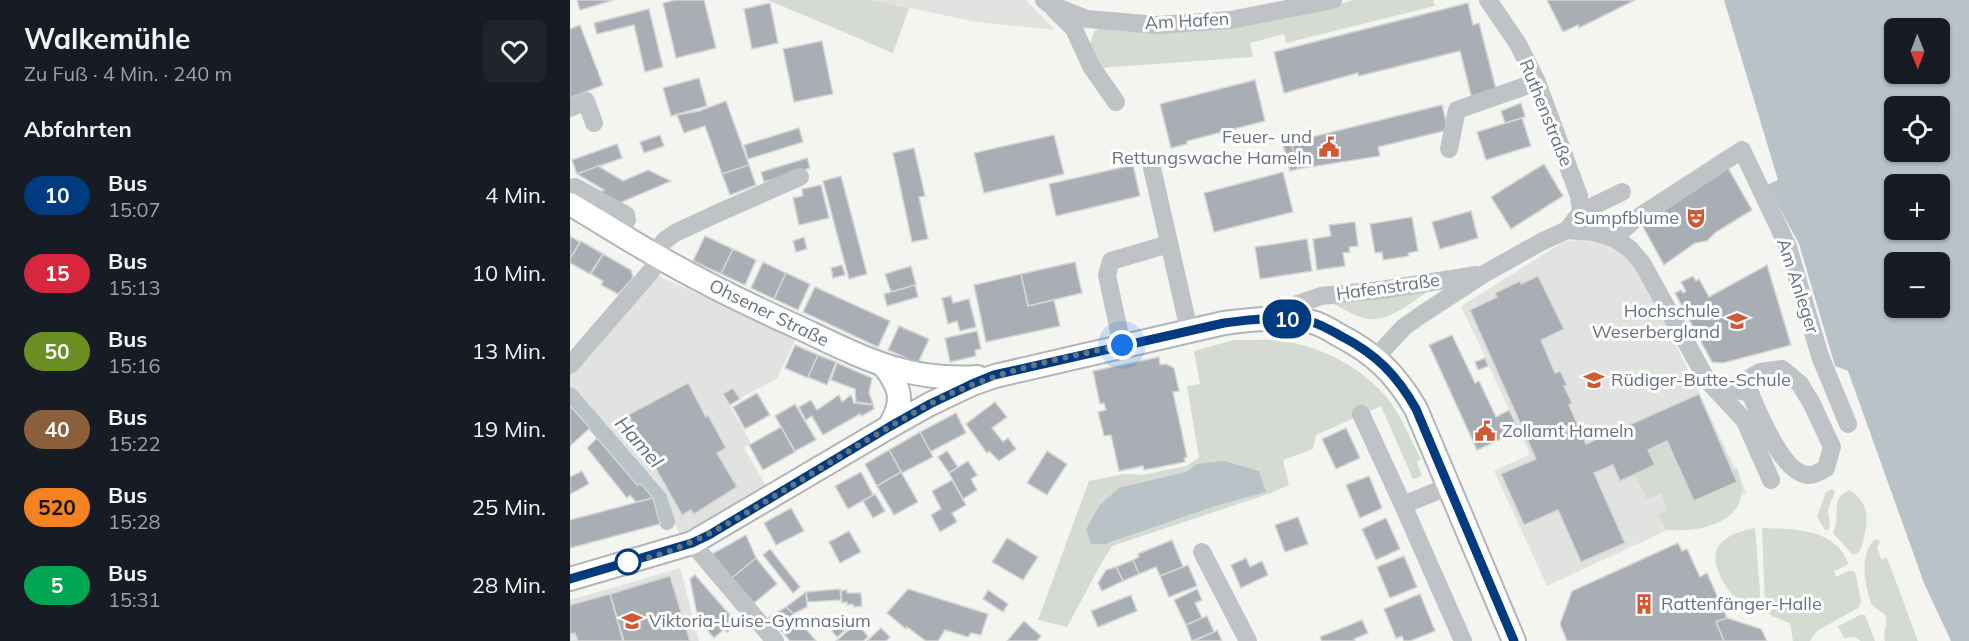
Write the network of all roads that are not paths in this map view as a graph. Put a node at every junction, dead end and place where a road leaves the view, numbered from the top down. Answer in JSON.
{"nodes":[{"id":1,"x":1334,"y":0,"type":"edge"},
{"id":2,"x":1488,"y":0,"type":"edge"},
{"id":3,"x":1046,"y":2,"type":"edge"},
{"id":4,"x":1537,"y":82,"type":"junction"},
{"id":5,"x":1116,"y":102,"type":"dead end"},
{"id":6,"x":570,"y":108,"type":"edge"},
{"id":7,"x":594,"y":123,"type":"dead end"},
{"id":8,"x":1449,"y":149,"type":"dead end"},
{"id":9,"x":1152,"y":168,"type":"dead end"},
{"id":10,"x":800,"y":177,"type":"dead end"},
{"id":11,"x":1623,"y":192,"type":"dead end"},
{"id":12,"x":571,"y":194,"type":"edge"},
{"id":13,"x":1581,"y":212,"type":"junction"},
{"id":14,"x":1567,"y":230,"type":"junction"},
{"id":15,"x":1614,"y":238,"type":"junction"},
{"id":16,"x":1170,"y":244,"type":"junction"},
{"id":17,"x":656,"y":256,"type":"junction"},
{"id":18,"x":1484,"y":274,"type":"junction"},
{"id":19,"x":1259,"y":318,"type":"junction"},
{"id":20,"x":1189,"y":330,"type":"junction"},
{"id":21,"x":1122,"y":345,"type":"junction"},
{"id":22,"x":1376,"y":357,"type":"junction"},
{"id":23,"x":570,"y":365,"type":"edge"},
{"id":24,"x":884,"y":366,"type":"junction"},
{"id":25,"x":994,"y":375,"type":"junction"},
{"id":26,"x":1726,"y":392,"type":"junction"},
{"id":27,"x":1361,"y":414,"type":"dead end"},
{"id":28,"x":1848,"y":424,"type":"dead end"},
{"id":29,"x":889,"y":427,"type":"junction"},
{"id":30,"x":1771,"y":480,"type":"dead end"},
{"id":31,"x":1449,"y":486,"type":"junction"},
{"id":32,"x":1403,"y":505,"type":"junction"},
{"id":33,"x":692,"y":543,"type":"junction"},
{"id":34,"x":1202,"y":552,"type":"dead end"},
{"id":35,"x":570,"y":579,"type":"edge"},
{"id":36,"x":775,"y":641,"type":"edge"},
{"id":37,"x":1248,"y":641,"type":"edge"},
{"id":38,"x":1463,"y":641,"type":"edge"},
{"id":39,"x":1514,"y":641,"type":"edge"}],
"edges":[{"from":1,"to":3,"type":"street","name":"Am Hafen"},
{"from":2,"to":4,"type":"street","name":"Ruthenstraße"},
{"from":3,"to":5,"type":"street"},
{"from":4,"to":8,"type":"street"},
{"from":4,"to":13,"type":"street","name":"Ruthenstraße"},
{"from":6,"to":7,"type":"street"},
{"from":9,"to":16,"type":"street"},
{"from":10,"to":17,"type":"street"},
{"from":11,"to":13,"type":"street"},
{"from":12,"to":17,"type":"main road","name":"Ohsener Straße"},
{"from":13,"to":14,"type":"street"},
{"from":14,"to":15,"type":"street"},
{"from":14,"to":18,"type":"street","name":"Hafenstraße"},
{"from":15,"to":26,"type":"street"},
{"from":15,"to":28,"type":"street","name":"Am Anleger"},
{"from":16,"to":20,"type":"street"},
{"from":16,"to":21,"type":"street"},
{"from":17,"to":23,"type":"street"},
{"from":17,"to":24,"type":"main road","name":"Ohsener Straße"},
{"from":18,"to":19,"type":"street","name":"Hafenstraße"},
{"from":18,"to":22,"type":"street","name":"Hafenstraße"},
{"from":19,"to":20,"type":"main road","name":"Hafenstraße"},
{"from":19,"to":22,"type":"main road","name":"Hafenstraße"},
{"from":20,"to":21,"type":"main road","name":"Hafenstraße"},
{"from":21,"to":25,"type":"main road","name":"Hafenstraße"},
{"from":22,"to":31,"type":"main road","name":"Hafenstraße"},
{"from":24,"to":25,"type":"main road","name":"Ohsener Straße"},
{"from":24,"to":29,"type":"main road"},
{"from":25,"to":29,"type":"main road","name":"Hafenstraße"},
{"from":26,"to":26,"type":"street"},
{"from":26,"to":30,"type":"street"},
{"from":27,"to":32,"type":"street"},
{"from":29,"to":33,"type":"main road","name":"Hafenstraße"},
{"from":31,"to":32,"type":"street"},
{"from":31,"to":39,"type":"main road","name":"Hafenstraße"},
{"from":32,"to":38,"type":"street"},
{"from":33,"to":35,"type":"main road","name":"Hafenstraße"},
{"from":33,"to":36,"type":"street"},
{"from":34,"to":37,"type":"street"}]}
